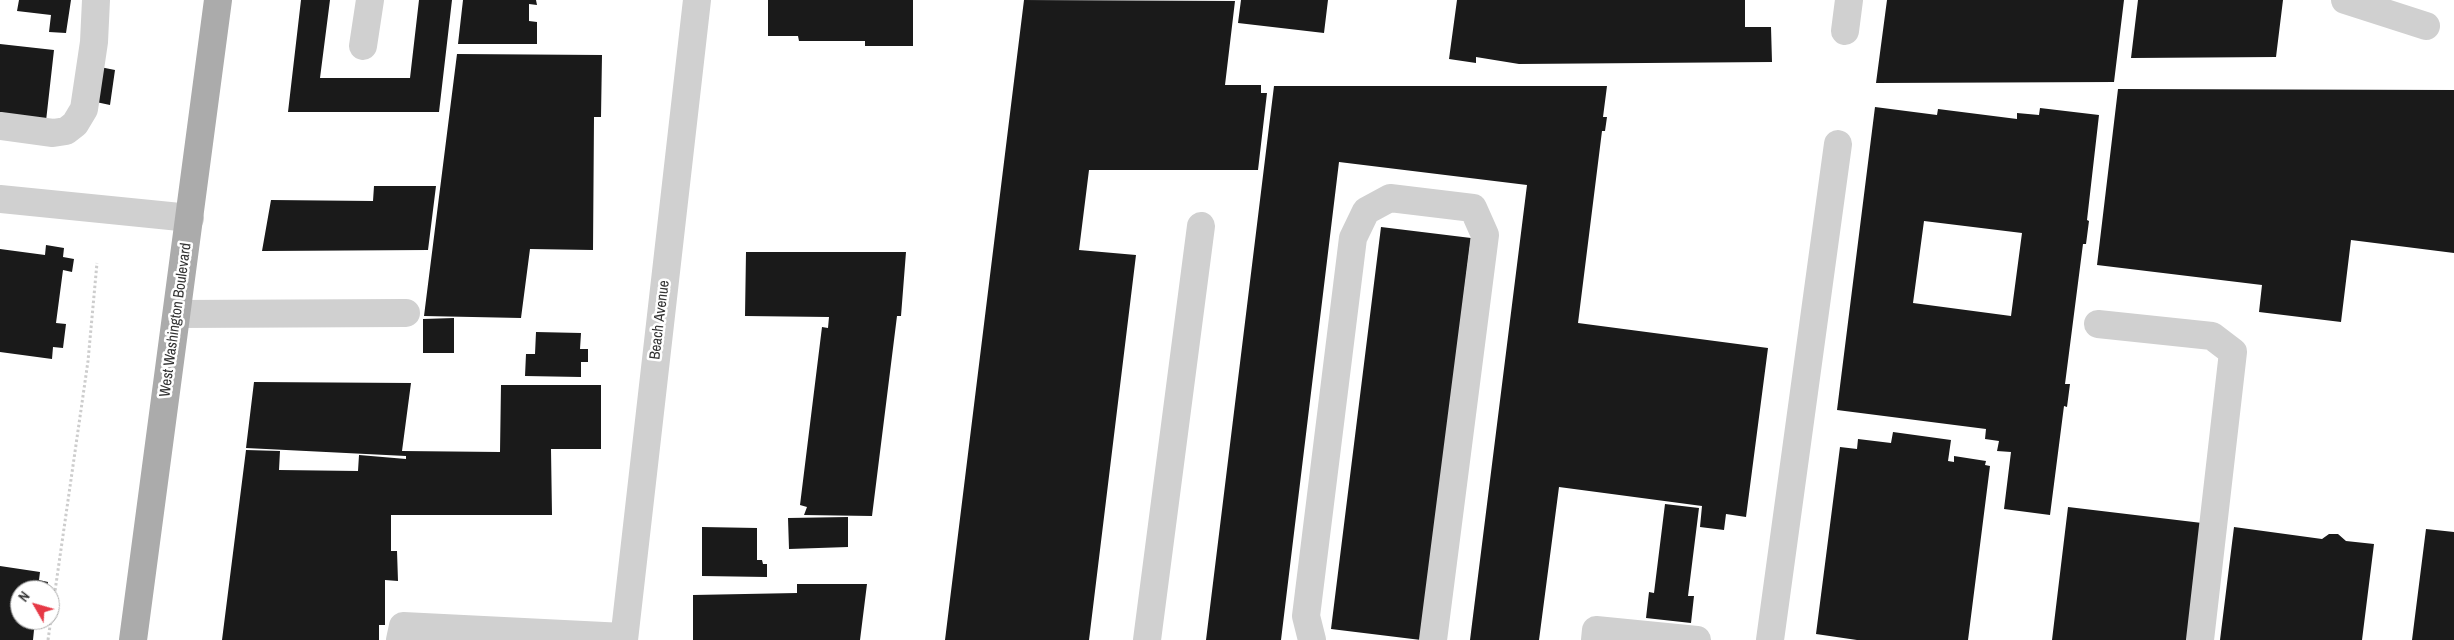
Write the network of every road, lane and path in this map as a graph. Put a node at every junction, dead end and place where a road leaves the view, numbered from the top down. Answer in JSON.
{"nodes":[{"id":1,"x":96,"y":0,"type":"edge"},
{"id":2,"x":218,"y":0,"type":"edge"},
{"id":3,"x":370,"y":0,"type":"edge"},
{"id":4,"x":697,"y":0,"type":"edge"},
{"id":5,"x":1849,"y":0,"type":"edge"},
{"id":6,"x":2345,"y":0,"type":"edge"},
{"id":7,"x":2426,"y":26,"type":"dead end"},
{"id":8,"x":1845,"y":31,"type":"dead end"},
{"id":9,"x":363,"y":46,"type":"dead end"},
{"id":10,"x":0,"y":126,"type":"edge"},
{"id":11,"x":1838,"y":144,"type":"dead end"},
{"id":12,"x":0,"y":199,"type":"edge"},
{"id":13,"x":190,"y":218,"type":"junction"},
{"id":14,"x":1201,"y":226,"type":"dead end"},
{"id":15,"x":97,"y":262,"type":"dead end"},
{"id":16,"x":406,"y":313,"type":"dead end"},
{"id":17,"x":177,"y":314,"type":"junction"},
{"id":18,"x":2098,"y":324,"type":"dead end"},
{"id":19,"x":401,"y":633,"type":"edge"},
{"id":20,"x":1596,"y":635,"type":"edge"},
{"id":21,"x":624,"y":639,"type":"edge"},
{"id":22,"x":48,"y":640,"type":"edge"},
{"id":23,"x":133,"y":640,"type":"edge"},
{"id":24,"x":1147,"y":640,"type":"edge"},
{"id":25,"x":1312,"y":640,"type":"edge"},
{"id":26,"x":1432,"y":640,"type":"edge"},
{"id":27,"x":1697,"y":640,"type":"edge"},
{"id":28,"x":1770,"y":640,"type":"edge"},
{"id":29,"x":2200,"y":640,"type":"edge"}],
"edges":[{"from":1,"to":10,"type":"street"},
{"from":2,"to":13,"type":"main road","name":"West Washington Boulevard"},
{"from":3,"to":9,"type":"street"},
{"from":4,"to":21,"type":"street","name":"Beach Avenue"},
{"from":5,"to":8,"type":"street"},
{"from":6,"to":7,"type":"street"},
{"from":11,"to":28,"type":"street"},
{"from":12,"to":13,"type":"street"},
{"from":13,"to":17,"type":"main road","name":"West Washington Boulevard"},
{"from":14,"to":24,"type":"street"},
{"from":15,"to":22,"type":"path"},
{"from":16,"to":17,"type":"street"},
{"from":17,"to":23,"type":"main road","name":"West Washington Boulevard"},
{"from":18,"to":29,"type":"street"},
{"from":19,"to":21,"type":"street"},
{"from":20,"to":27,"type":"street"},
{"from":25,"to":26,"type":"street"}]}
